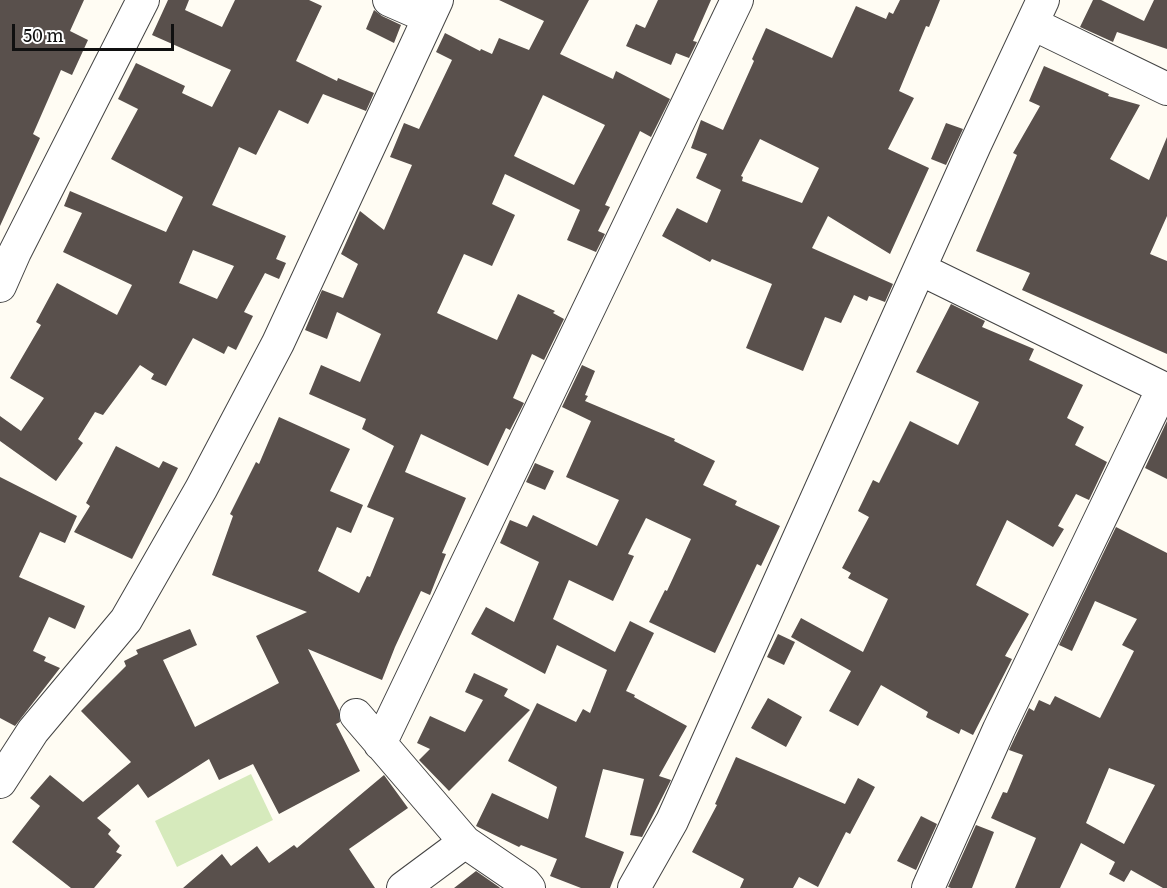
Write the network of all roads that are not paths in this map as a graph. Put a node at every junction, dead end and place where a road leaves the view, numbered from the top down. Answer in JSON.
{"nodes":[{"id":1,"x":143,"y":0,"type":"edge"},
{"id":2,"x":388,"y":0,"type":"edge"},
{"id":3,"x":737,"y":0,"type":"edge"},
{"id":4,"x":433,"y":9,"type":"edge"},
{"id":5,"x":1038,"y":12,"type":"edge"},
{"id":6,"x":1167,"y":89,"type":"edge"},
{"id":7,"x":920,"y":269,"type":"junction"},
{"id":8,"x":0,"y":286,"type":"edge"},
{"id":9,"x":1165,"y":389,"type":"edge"},
{"id":10,"x":356,"y":715,"type":"dead end"},
{"id":11,"x":380,"y":744,"type":"junction"},
{"id":12,"x":0,"y":782,"type":"edge"},
{"id":13,"x":465,"y":842,"type":"junction"},
{"id":14,"x":403,"y":888,"type":"edge"},
{"id":15,"x":529,"y":888,"type":"edge"},
{"id":16,"x":634,"y":888,"type":"edge"},
{"id":17,"x":928,"y":888,"type":"edge"}],
"edges":[{"from":1,"to":8,"type":"street"},
{"from":2,"to":4,"type":"street"},
{"from":3,"to":11,"type":"street"},
{"from":4,"to":12,"type":"street"},
{"from":5,"to":6,"type":"street"},
{"from":5,"to":7,"type":"street"},
{"from":7,"to":9,"type":"street"},
{"from":7,"to":16,"type":"street"},
{"from":9,"to":17,"type":"street"},
{"from":10,"to":11,"type":"street"},
{"from":11,"to":13,"type":"street"},
{"from":13,"to":14,"type":"street"},
{"from":13,"to":15,"type":"street"}]}
